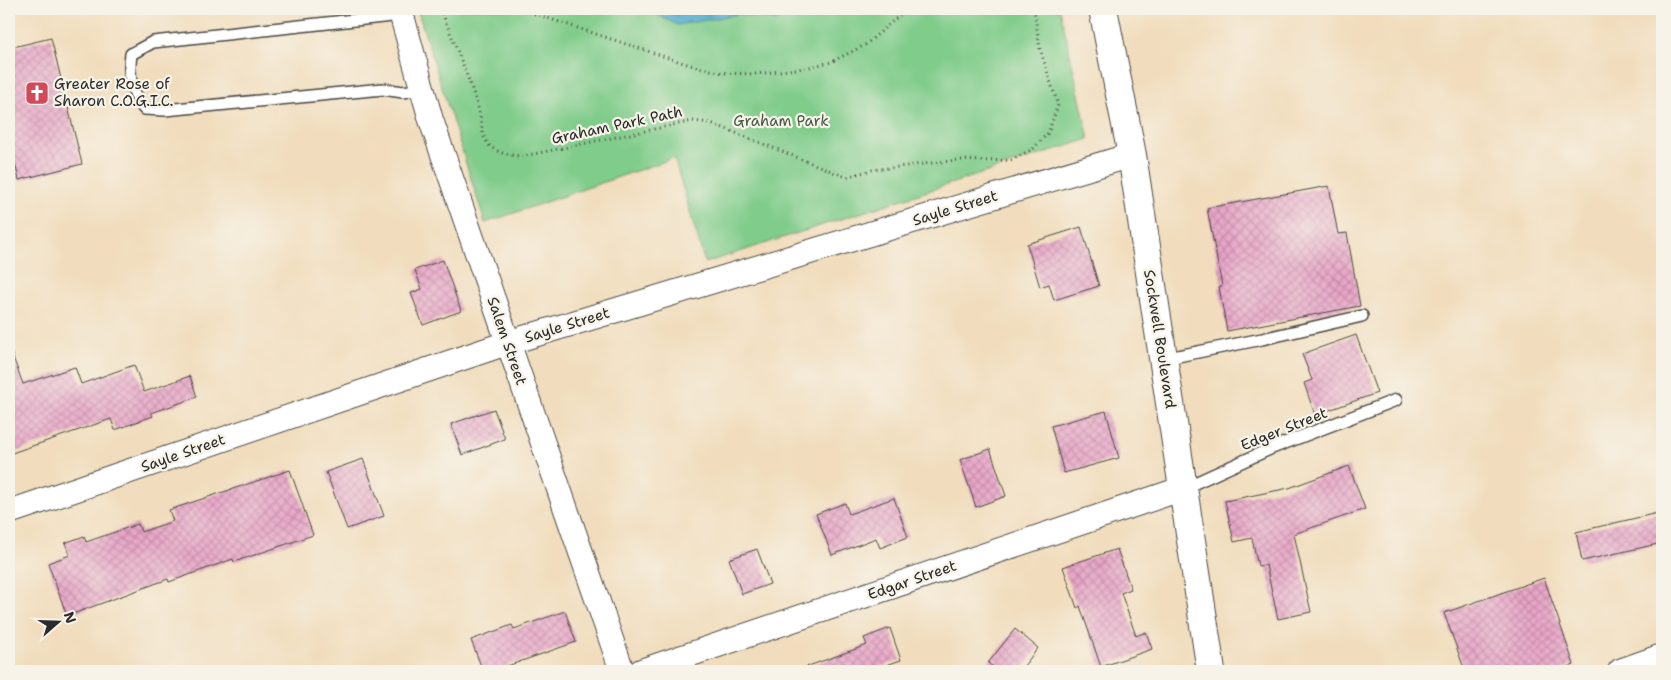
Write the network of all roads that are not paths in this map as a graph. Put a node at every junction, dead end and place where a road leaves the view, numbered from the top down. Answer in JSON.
{"nodes":[{"id":1,"x":1103,"y":9,"type":"edge"},
{"id":2,"x":400,"y":12,"type":"edge"},
{"id":3,"x":422,"y":89,"type":"junction"},
{"id":4,"x":1132,"y":155,"type":"junction"},
{"id":5,"x":1362,"y":316,"type":"dead end"},
{"id":6,"x":507,"y":343,"type":"junction"},
{"id":7,"x":1163,"y":359,"type":"junction"},
{"id":8,"x":1396,"y":400,"type":"dead end"},
{"id":9,"x":1184,"y":488,"type":"junction"},
{"id":10,"x":9,"y":512,"type":"edge"},
{"id":11,"x":1662,"y":656,"type":"edge"},
{"id":12,"x":622,"y":671,"type":"edge"},
{"id":13,"x":640,"y":671,"type":"edge"},
{"id":14,"x":1211,"y":671,"type":"edge"},
{"id":15,"x":1620,"y":671,"type":"edge"}],
"edges":[{"from":1,"to":4,"type":"main road","name":"Sockwell Boulevard"},
{"from":2,"to":3,"type":"street","name":"Salem Street"},
{"from":2,"to":3,"type":"lane"},
{"from":3,"to":6,"type":"street","name":"Salem Street"},
{"from":4,"to":6,"type":"street","name":"Sayle Street"},
{"from":4,"to":7,"type":"main road","name":"Sockwell Boulevard"},
{"from":5,"to":7,"type":"lane"},
{"from":6,"to":10,"type":"street","name":"Sayle Street"},
{"from":6,"to":12,"type":"street","name":"Salem Street"},
{"from":7,"to":9,"type":"main road","name":"Sockwell Boulevard"},
{"from":8,"to":9,"type":"lane","name":"Edger Street"},
{"from":9,"to":13,"type":"street","name":"Edgar Street"},
{"from":9,"to":14,"type":"main road","name":"Sockwell Boulevard"},
{"from":11,"to":15,"type":"street"}]}
